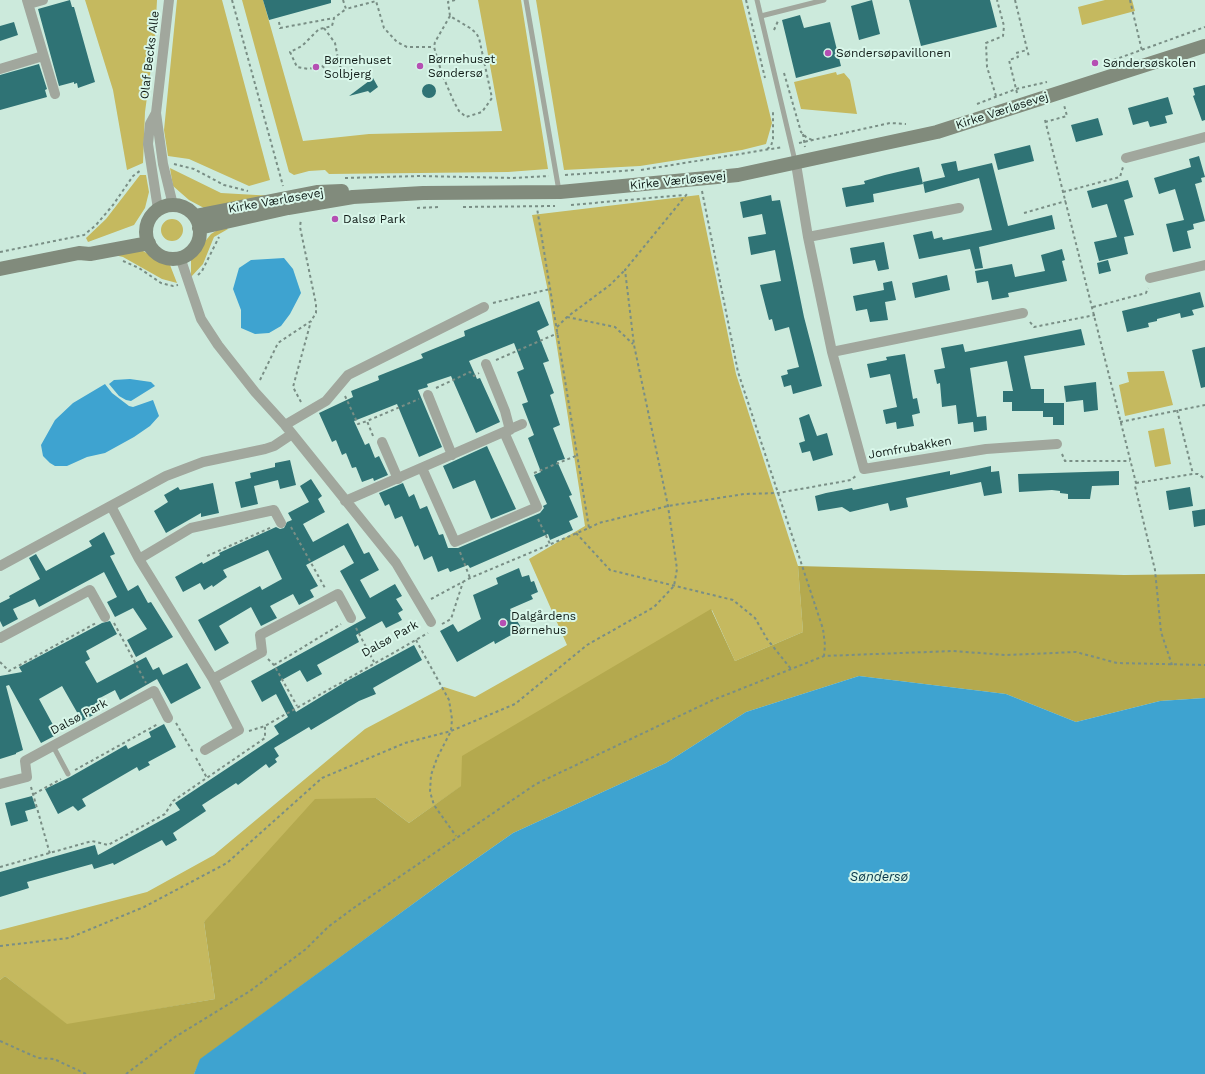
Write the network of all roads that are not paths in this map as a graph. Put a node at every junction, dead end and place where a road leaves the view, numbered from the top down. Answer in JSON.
{"nodes":[{"id":1,"x":43,"y":0,"type":"edge"},
{"id":2,"x":169,"y":0,"type":"edge"},
{"id":3,"x":526,"y":0,"type":"edge"},
{"id":4,"x":757,"y":0,"type":"edge"},
{"id":5,"x":824,"y":0,"type":"edge"},
{"id":6,"x":28,"y":2,"type":"edge"},
{"id":7,"x":761,"y":16,"type":"junction"},
{"id":8,"x":1205,"y":46,"type":"edge"},
{"id":9,"x":43,"y":56,"type":"junction"},
{"id":10,"x":0,"y":69,"type":"edge"},
{"id":11,"x":54,"y":94,"type":"dead end"},
{"id":12,"x":156,"y":112,"type":"junction"},
{"id":13,"x":1205,"y":137,"type":"edge"},
{"id":14,"x":1126,"y":158,"type":"road end"},
{"id":15,"x":796,"y":164,"type":"junction"},
{"id":16,"x":561,"y":199,"type":"junction"},
{"id":17,"x":173,"y":205,"type":"junction"},
{"id":18,"x":959,"y":208,"type":"dead end"},
{"id":19,"x":158,"y":209,"type":"junction"},
{"id":20,"x":197,"y":222,"type":"junction"},
{"id":21,"x":808,"y":236,"type":"junction"},
{"id":22,"x":147,"y":238,"type":"junction"},
{"id":23,"x":180,"y":257,"type":"junction"},
{"id":24,"x":1205,"y":265,"type":"edge"},
{"id":25,"x":0,"y":270,"type":"edge"},
{"id":26,"x":1150,"y":278,"type":"road end"},
{"id":27,"x":484,"y":307,"type":"road end"},
{"id":28,"x":1023,"y":313,"type":"road end"},
{"id":29,"x":832,"y":352,"type":"junction"},
{"id":30,"x":486,"y":364,"type":"road end"},
{"id":31,"x":428,"y":395,"type":"road end"},
{"id":32,"x":284,"y":424,"type":"junction"},
{"id":33,"x":522,"y":424,"type":"dead end"},
{"id":34,"x":507,"y":431,"type":"junction"},
{"id":35,"x":292,"y":434,"type":"junction"},
{"id":36,"x":382,"y":442,"type":"road end"},
{"id":37,"x":1057,"y":444,"type":"road end"},
{"id":38,"x":452,"y":455,"type":"junction"},
{"id":39,"x":422,"y":468,"type":"junction"},
{"id":40,"x":398,"y":479,"type":"junction"},
{"id":41,"x":345,"y":501,"type":"junction"},
{"id":42,"x":111,"y":506,"type":"junction"},
{"id":43,"x":281,"y":523,"type":"road end"},
{"id":44,"x":139,"y":559,"type":"junction"},
{"id":45,"x":0,"y":566,"type":"edge"},
{"id":46,"x":105,"y":617,"type":"road end"},
{"id":47,"x":351,"y":618,"type":"road end"},
{"id":48,"x":433,"y":626,"type":"road end"},
{"id":49,"x":0,"y":638,"type":"edge"},
{"id":50,"x":213,"y":679,"type":"junction"},
{"id":51,"x":168,"y":718,"type":"road end"},
{"id":52,"x":53,"y":746,"type":"junction"},
{"id":53,"x":205,"y":750,"type":"dead end"},
{"id":54,"x":68,"y":774,"type":"road end"},
{"id":55,"x":0,"y":784,"type":"edge"}],
"edges":[{"from":1,"to":6,"type":"street"},
{"from":2,"to":12,"type":"street","name":"Olaf Becks Alle"},
{"from":3,"to":16,"type":"lane"},
{"from":4,"to":7,"type":"lane"},
{"from":5,"to":7,"type":"lane"},
{"from":6,"to":9,"type":"street"},
{"from":7,"to":15,"type":"lane"},
{"from":8,"to":15,"type":"street","name":"Kirke Værløsevej"},
{"from":9,"to":10,"type":"street"},
{"from":9,"to":11,"type":"street"},
{"from":12,"to":17,"type":"street","name":"Olaf Becks Alle"},
{"from":12,"to":19,"type":"street","name":"Olaf Becks Alle"},
{"from":13,"to":14,"type":"street"},
{"from":15,"to":16,"type":"street","name":"Kirke Værløsevej"},
{"from":15,"to":21,"type":"street","name":"Jomfrubakken"},
{"from":16,"to":20,"type":"street","name":"Kirke Værløsevej"},
{"from":17,"to":19,"type":"street"},
{"from":17,"to":20,"type":"street"},
{"from":18,"to":21,"type":"street"},
{"from":19,"to":22,"type":"street"},
{"from":20,"to":23,"type":"street"},
{"from":21,"to":29,"type":"street","name":"Jomfrubakken"},
{"from":22,"to":23,"type":"street"},
{"from":22,"to":25,"type":"street"},
{"from":23,"to":32,"type":"street","name":"Dalsø Park"},
{"from":24,"to":26,"type":"street"},
{"from":27,"to":32,"type":"street"},
{"from":28,"to":29,"type":"street"},
{"from":29,"to":37,"type":"street","name":"Jomfrubakken"},
{"from":30,"to":34,"type":"street"},
{"from":31,"to":38,"type":"street"},
{"from":32,"to":35,"type":"street","name":"Dalsø Park"},
{"from":33,"to":34,"type":"street"},
{"from":34,"to":38,"type":"street"},
{"from":34,"to":39,"type":"street"},
{"from":35,"to":41,"type":"street","name":"Dalsø Park"},
{"from":35,"to":42,"type":"street"},
{"from":36,"to":40,"type":"street"},
{"from":38,"to":39,"type":"street"},
{"from":39,"to":40,"type":"street"},
{"from":40,"to":41,"type":"street"},
{"from":41,"to":48,"type":"street","name":"Dalsø Park"},
{"from":42,"to":44,"type":"street"},
{"from":42,"to":45,"type":"street"},
{"from":43,"to":44,"type":"street"},
{"from":44,"to":50,"type":"street"},
{"from":46,"to":49,"type":"street"},
{"from":47,"to":50,"type":"street"},
{"from":50,"to":53,"type":"street"},
{"from":51,"to":52,"type":"street","name":"Dalsø Park"},
{"from":52,"to":54,"type":"lane"},
{"from":52,"to":55,"type":"street","name":"Dalsø Park"}]}
